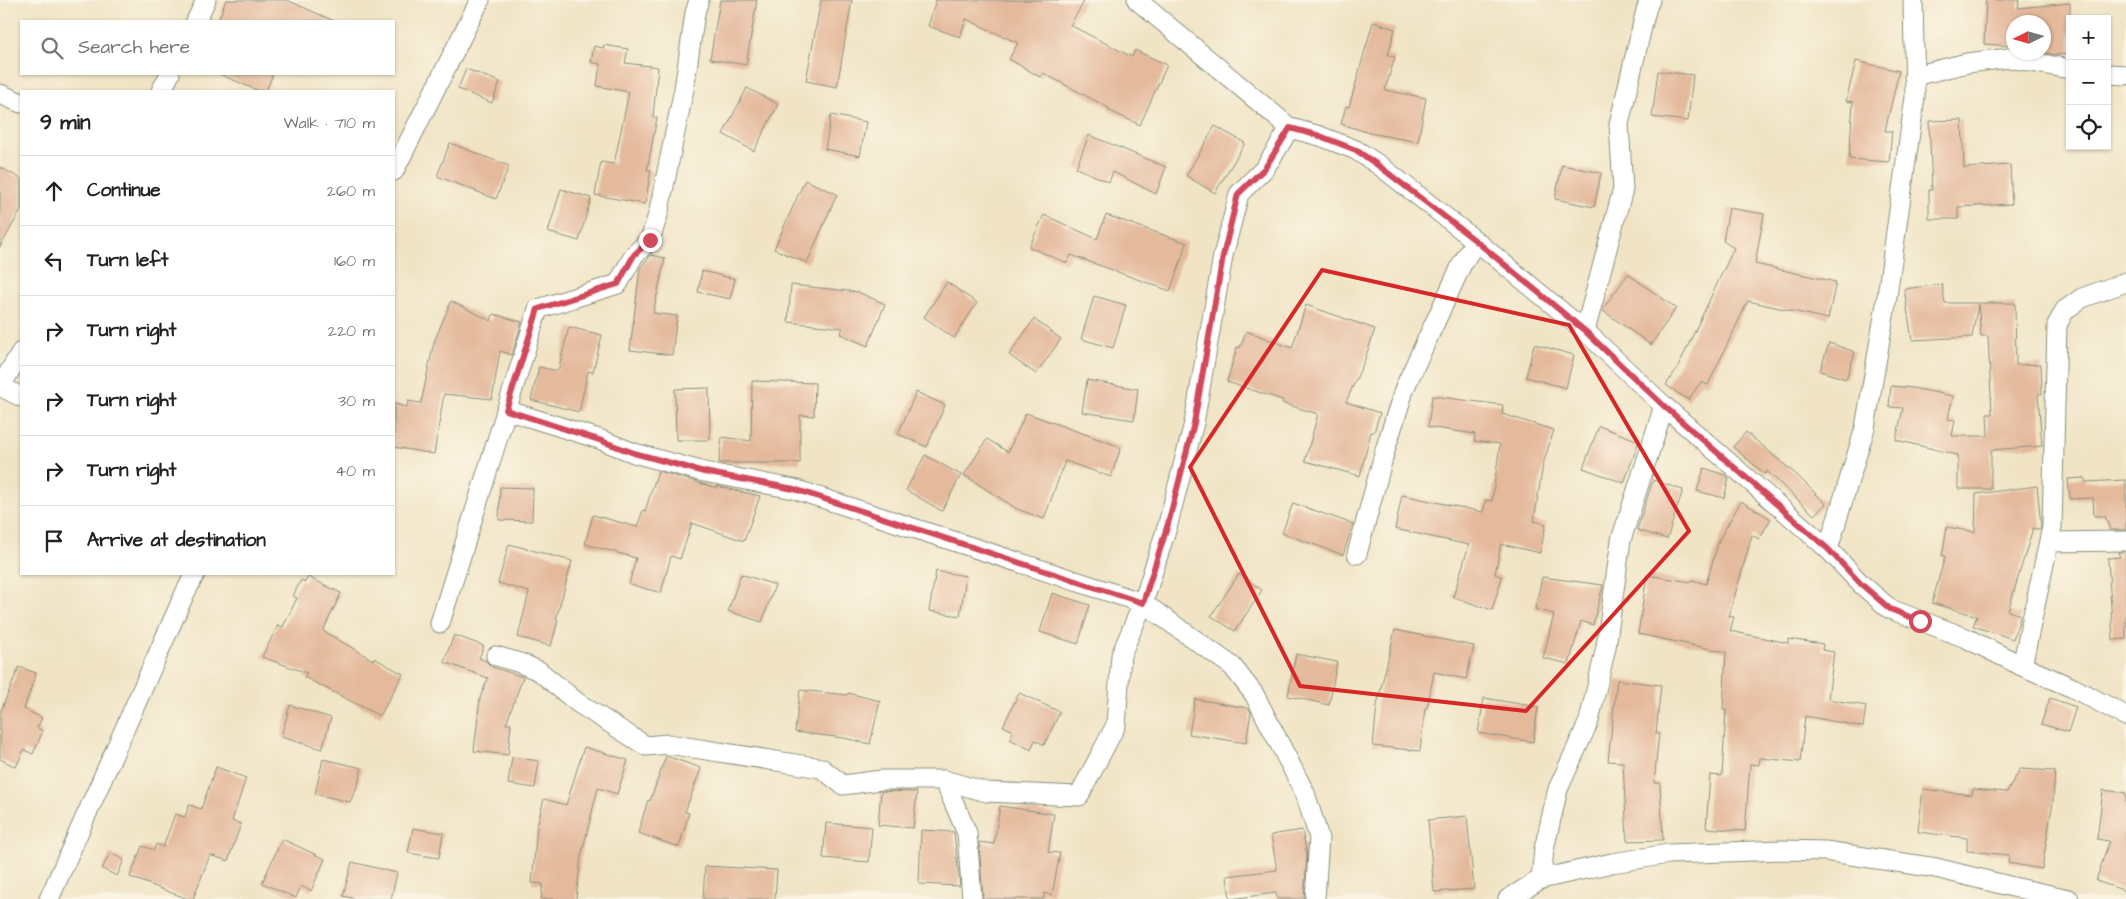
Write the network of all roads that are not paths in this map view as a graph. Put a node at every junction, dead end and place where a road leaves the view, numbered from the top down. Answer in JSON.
{"nodes":[{"id":1,"x":206,"y":0,"type":"edge"},
{"id":2,"x":480,"y":0,"type":"edge"},
{"id":3,"x":699,"y":0,"type":"edge"},
{"id":4,"x":1137,"y":0,"type":"edge"},
{"id":5,"x":1914,"y":0,"type":"edge"},
{"id":6,"x":1645,"y":3,"type":"edge"},
{"id":7,"x":196,"y":20,"type":"edge"},
{"id":8,"x":2066,"y":68,"type":"edge"},
{"id":9,"x":2111,"y":74,"type":"edge"},
{"id":10,"x":169,"y":75,"type":"edge"},
{"id":11,"x":2126,"y":75,"type":"edge"},
{"id":12,"x":1914,"y":76,"type":"junction"},
{"id":13,"x":162,"y":90,"type":"edge"},
{"id":14,"x":0,"y":94,"type":"edge"},
{"id":15,"x":20,"y":103,"type":"edge"},
{"id":16,"x":1290,"y":128,"type":"junction"},
{"id":17,"x":395,"y":169,"type":"edge"},
{"id":18,"x":1476,"y":241,"type":"junction"},
{"id":19,"x":2126,"y":282,"type":"edge"},
{"id":20,"x":1585,"y":331,"type":"junction"},
{"id":21,"x":20,"y":354,"type":"edge"},
{"id":22,"x":0,"y":386,"type":"edge"},
{"id":23,"x":20,"y":396,"type":"edge"},
{"id":24,"x":1664,"y":406,"type":"junction"},
{"id":25,"x":506,"y":410,"type":"junction"},
{"id":26,"x":2126,"y":541,"type":"edge"},
{"id":27,"x":2049,"y":542,"type":"junction"},
{"id":28,"x":1828,"y":549,"type":"junction"},
{"id":29,"x":1357,"y":554,"type":"dead end"},
{"id":30,"x":194,"y":575,"type":"edge"},
{"id":31,"x":1143,"y":603,"type":"junction"},
{"id":32,"x":440,"y":623,"type":"dead end"},
{"id":33,"x":496,"y":656,"type":"dead end"},
{"id":34,"x":2022,"y":666,"type":"junction"},
{"id":35,"x":2126,"y":716,"type":"edge"},
{"id":36,"x":944,"y":780,"type":"junction"},
{"id":37,"x":1540,"y":879,"type":"junction"},
{"id":38,"x":49,"y":899,"type":"edge"},
{"id":39,"x":972,"y":899,"type":"edge"},
{"id":40,"x":1315,"y":899,"type":"edge"},
{"id":41,"x":1508,"y":899,"type":"edge"},
{"id":42,"x":2069,"y":899,"type":"edge"}],
"edges":[{"from":1,"to":7,"type":"street"},
{"from":2,"to":17,"type":"street"},
{"from":3,"to":25,"type":"street"},
{"from":4,"to":16,"type":"street"},
{"from":5,"to":12,"type":"street"},
{"from":6,"to":20,"type":"street"},
{"from":8,"to":12,"type":"street"},
{"from":9,"to":11,"type":"street"},
{"from":10,"to":13,"type":"street"},
{"from":12,"to":28,"type":"street"},
{"from":14,"to":15,"type":"street"},
{"from":16,"to":18,"type":"street"},
{"from":16,"to":31,"type":"street"},
{"from":18,"to":20,"type":"street"},
{"from":18,"to":29,"type":"street"},
{"from":19,"to":27,"type":"street"},
{"from":20,"to":24,"type":"street"},
{"from":21,"to":22,"type":"street"},
{"from":22,"to":23,"type":"street"},
{"from":24,"to":28,"type":"street"},
{"from":24,"to":37,"type":"street"},
{"from":25,"to":31,"type":"street"},
{"from":25,"to":32,"type":"street"},
{"from":26,"to":27,"type":"street"},
{"from":27,"to":34,"type":"street"},
{"from":28,"to":34,"type":"street"},
{"from":30,"to":38,"type":"street"},
{"from":31,"to":36,"type":"street"},
{"from":31,"to":40,"type":"street"},
{"from":33,"to":36,"type":"street"},
{"from":34,"to":35,"type":"street"},
{"from":36,"to":39,"type":"street"},
{"from":37,"to":41,"type":"street"},
{"from":37,"to":42,"type":"street"}]}
